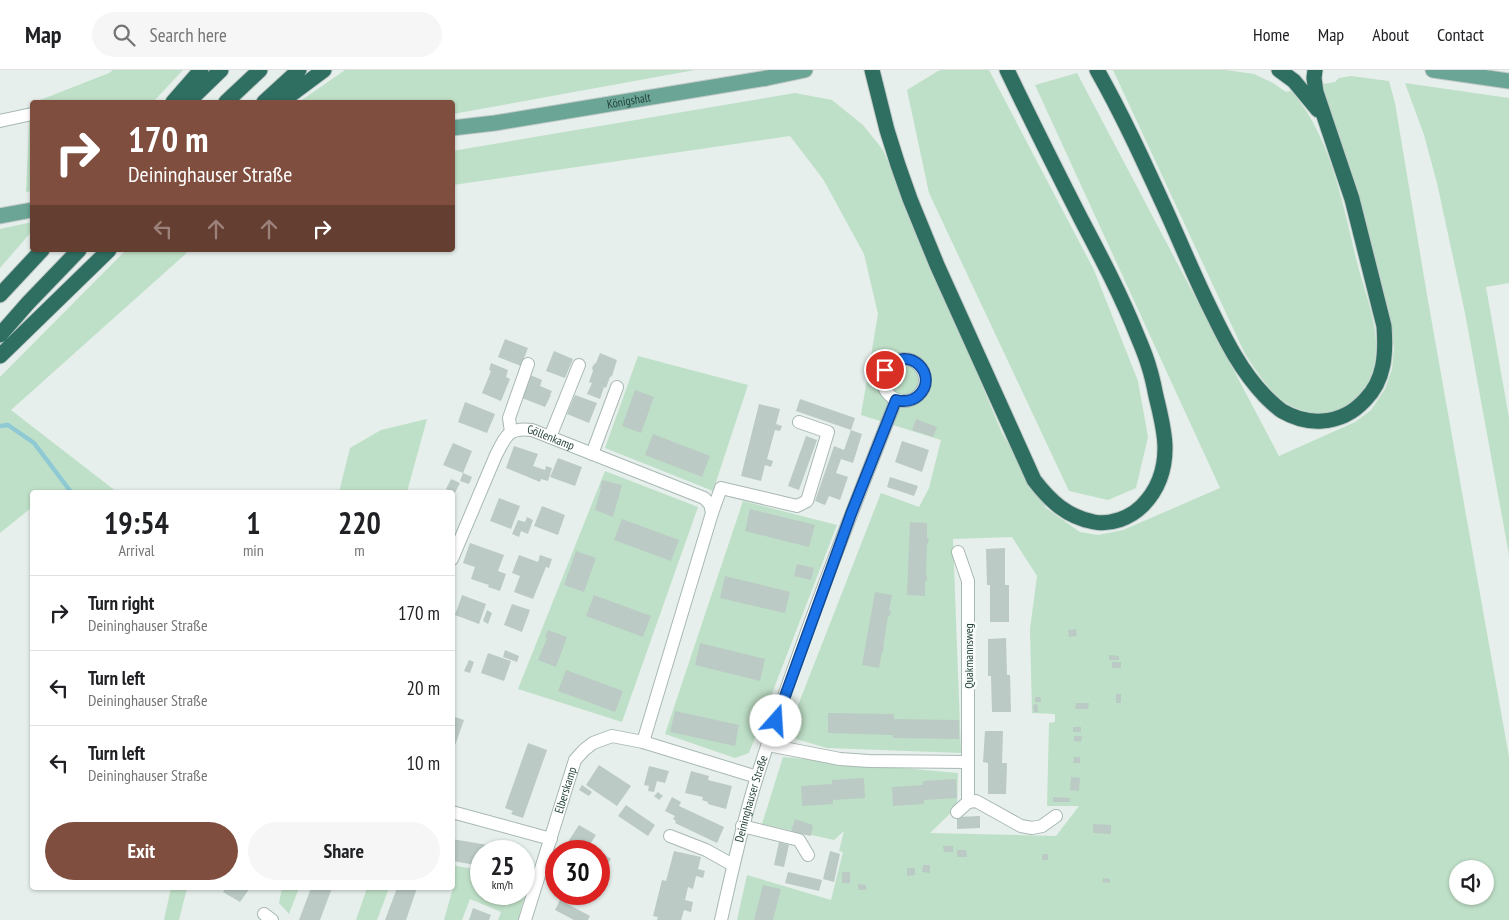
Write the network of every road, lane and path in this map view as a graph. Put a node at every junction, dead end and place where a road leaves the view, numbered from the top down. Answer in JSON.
{"nodes":[{"id":1,"x":201,"y":70,"type":"edge"},
{"id":2,"x":222,"y":70,"type":"edge"},
{"id":3,"x":260,"y":70,"type":"edge"},
{"id":4,"x":299,"y":70,"type":"edge"},
{"id":5,"x":324,"y":70,"type":"edge"},
{"id":6,"x":805,"y":70,"type":"edge"},
{"id":7,"x":872,"y":70,"type":"edge"},
{"id":8,"x":997,"y":70,"type":"edge"},
{"id":9,"x":1007,"y":70,"type":"edge"},
{"id":10,"x":1279,"y":70,"type":"edge"},
{"id":11,"x":1315,"y":70,"type":"edge"},
{"id":12,"x":1433,"y":70,"type":"edge"},
{"id":13,"x":1100,"y":73,"type":"edge"},
{"id":14,"x":1509,"y":81,"type":"edge"},
{"id":15,"x":175,"y":100,"type":"edge"},
{"id":16,"x":190,"y":100,"type":"edge"},
{"id":17,"x":228,"y":100,"type":"edge"},
{"id":18,"x":266,"y":100,"type":"edge"},
{"id":19,"x":284,"y":100,"type":"edge"},
{"id":20,"x":30,"y":114,"type":"edge"},
{"id":21,"x":1322,"y":115,"type":"junction"},
{"id":22,"x":0,"y":121,"type":"edge"},
{"id":23,"x":455,"y":128,"type":"edge"},
{"id":24,"x":1034,"y":128,"type":"junction"},
{"id":25,"x":30,"y":210,"type":"edge"},
{"id":26,"x":0,"y":216,"type":"edge"},
{"id":27,"x":40,"y":252,"type":"edge"},
{"id":28,"x":77,"y":252,"type":"edge"},
{"id":29,"x":107,"y":252,"type":"edge"},
{"id":30,"x":0,"y":295,"type":"edge"},
{"id":31,"x":0,"y":334,"type":"edge"},
{"id":32,"x":0,"y":356,"type":"edge"},
{"id":33,"x":528,"y":364,"type":"dead end"},
{"id":34,"x":579,"y":365,"type":"dead end"},
{"id":35,"x":617,"y":387,"type":"dead end"},
{"id":36,"x":896,"y":400,"type":"dead end"},
{"id":37,"x":799,"y":422,"type":"dead end"},
{"id":38,"x":511,"y":432,"type":"junction"},
{"id":39,"x":550,"y":437,"type":"junction"},
{"id":40,"x":592,"y":454,"type":"junction"},
{"id":41,"x":712,"y":513,"type":"junction"},
{"id":42,"x":455,"y":551,"type":"edge"},
{"id":43,"x":958,"y":552,"type":"dead end"},
{"id":44,"x":643,"y":742,"type":"junction"},
{"id":45,"x":768,"y":745,"type":"junction"},
{"id":46,"x":968,"y":762,"type":"junction"},
{"id":47,"x":757,"y":777,"type":"junction"},
{"id":48,"x":968,"y":802,"type":"junction"},
{"id":49,"x":957,"y":812,"type":"dead end"},
{"id":50,"x":455,"y":813,"type":"edge"},
{"id":51,"x":1056,"y":816,"type":"dead end"},
{"id":52,"x":742,"y":826,"type":"junction"},
{"id":53,"x":670,"y":836,"type":"dead end"},
{"id":54,"x":551,"y":839,"type":"junction"},
{"id":55,"x":808,"y":855,"type":"dead end"},
{"id":56,"x":734,"y":865,"type":"junction"},
{"id":57,"x":525,"y":920,"type":"edge"},
{"id":58,"x":721,"y":920,"type":"edge"}],
"edges":[{"from":1,"to":15,"type":"highway"},
{"from":2,"to":16,"type":"highway"},
{"from":3,"to":17,"type":"highway"},
{"from":4,"to":18,"type":"highway"},
{"from":5,"to":19,"type":"highway"},
{"from":6,"to":23,"type":"main road","name":"Königshalt"},
{"from":7,"to":24,"type":"highway"},
{"from":8,"to":24,"type":"highway"},
{"from":9,"to":24,"type":"highway"},
{"from":10,"to":21,"type":"highway"},
{"from":11,"to":21,"type":"highway"},
{"from":12,"to":14,"type":"main road"},
{"from":13,"to":21,"type":"highway"},
{"from":20,"to":22,"type":"street"},
{"from":25,"to":26,"type":"main road"},
{"from":27,"to":30,"type":"highway"},
{"from":28,"to":31,"type":"highway"},
{"from":29,"to":32,"type":"highway"},
{"from":33,"to":38,"type":"street"},
{"from":34,"to":39,"type":"street"},
{"from":35,"to":40,"type":"street"},
{"from":36,"to":45,"type":"street","name":"Deininghauser Straße"},
{"from":37,"to":41,"type":"street"},
{"from":38,"to":39,"type":"street","name":"Göllenkamp"},
{"from":38,"to":42,"type":"street","name":"Göllenkamp"},
{"from":39,"to":40,"type":"street","name":"Göllenkamp"},
{"from":40,"to":41,"type":"street","name":"Göllenkamp"},
{"from":41,"to":44,"type":"street"},
{"from":43,"to":46,"type":"street","name":"Quakmannsweg"},
{"from":44,"to":47,"type":"street","name":"Elberskamp"},
{"from":44,"to":54,"type":"street","name":"Elberskamp"},
{"from":45,"to":46,"type":"street"},
{"from":45,"to":47,"type":"street","name":"Deininghauser Straße"},
{"from":46,"to":48,"type":"street","name":"Quakmannsweg"},
{"from":47,"to":52,"type":"street","name":"Deininghauser Straße"},
{"from":48,"to":49,"type":"street"},
{"from":48,"to":51,"type":"street"},
{"from":50,"to":54,"type":"street"},
{"from":52,"to":55,"type":"street"},
{"from":52,"to":56,"type":"street","name":"Deininghauser Straße"},
{"from":53,"to":56,"type":"street"},
{"from":54,"to":57,"type":"street","name":"Elberskamp"},
{"from":56,"to":58,"type":"street","name":"Deininghauser Straße"}]}
